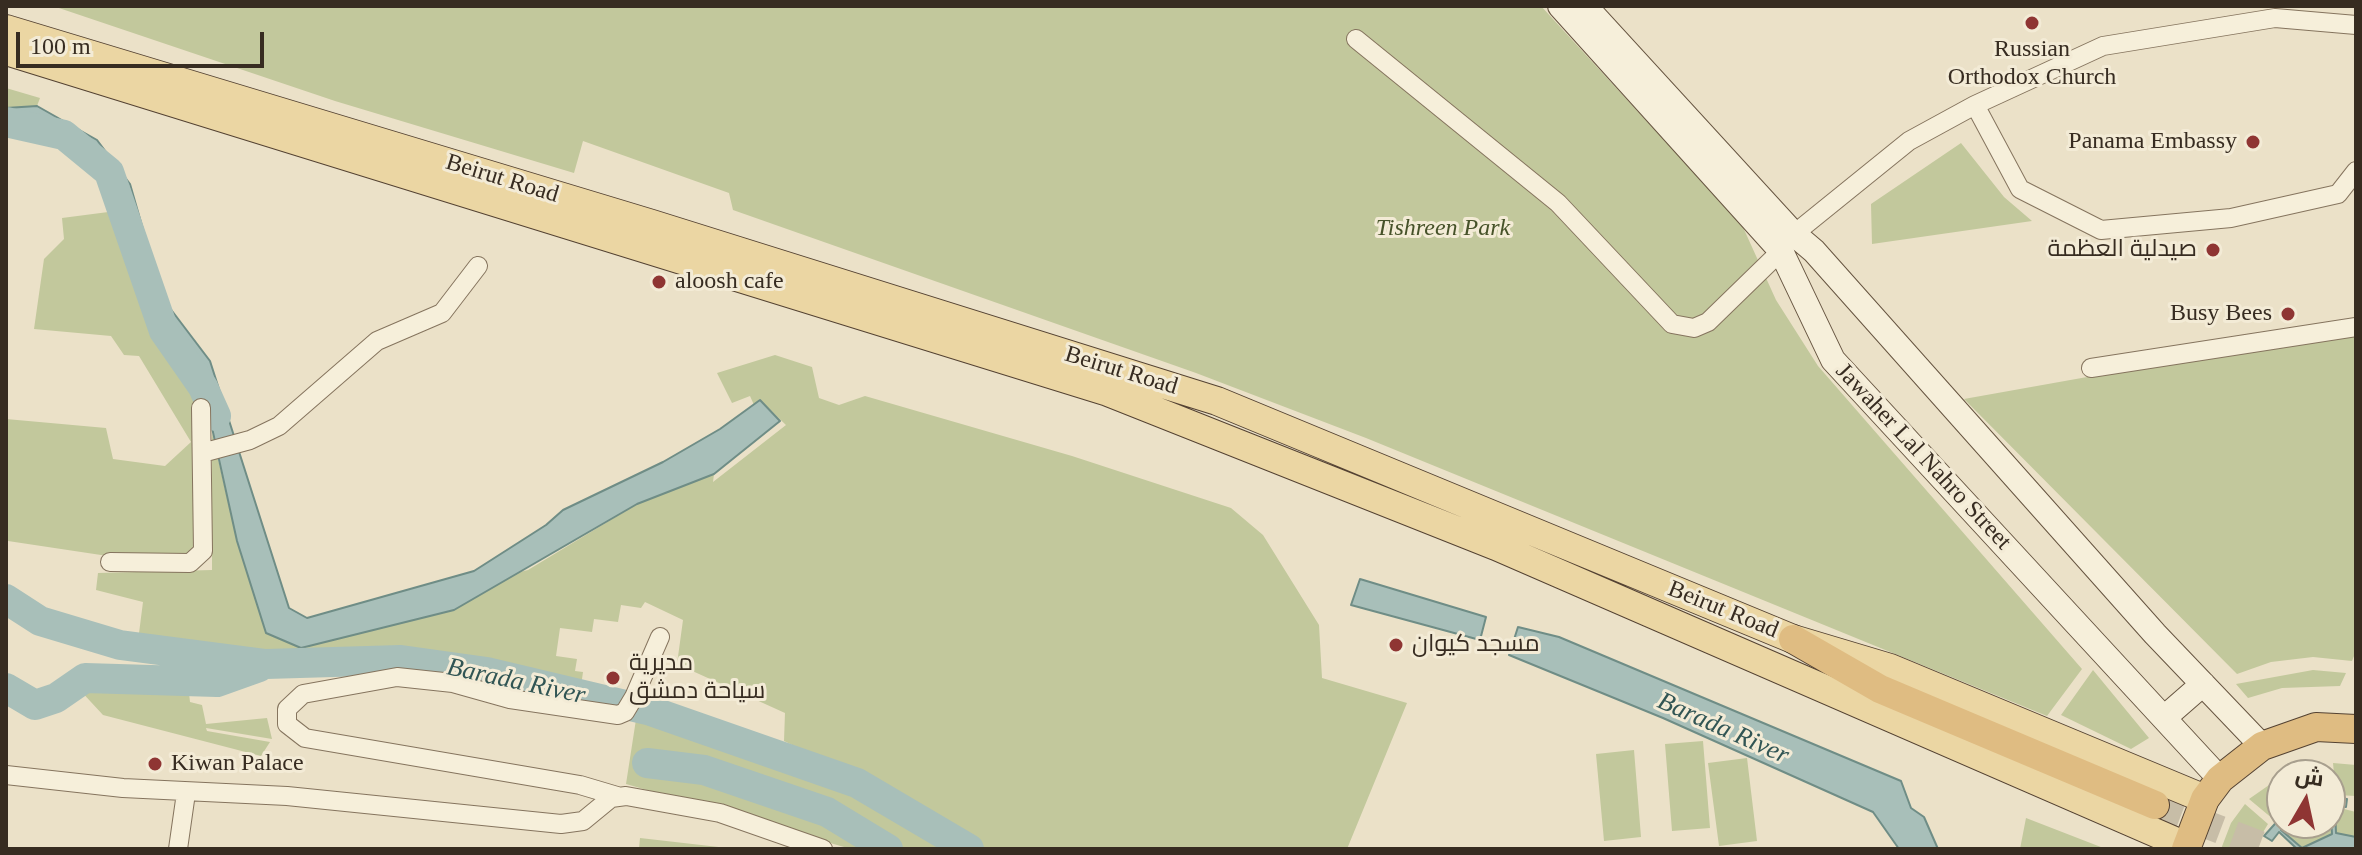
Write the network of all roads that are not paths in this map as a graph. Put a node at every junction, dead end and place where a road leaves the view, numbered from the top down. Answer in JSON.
{"nodes":[{"id":1,"x":1560,"y":6,"type":"edge"},
{"id":2,"x":1585,"y":6,"type":"edge"},
{"id":3,"x":2356,"y":25,"type":"edge"},
{"id":4,"x":6,"y":29,"type":"edge"},
{"id":5,"x":1356,"y":39,"type":"dead end"},
{"id":6,"x":6,"y":51,"type":"edge"},
{"id":7,"x":1975,"y":105,"type":"junction"},
{"id":8,"x":2356,"y":171,"type":"edge"},
{"id":9,"x":1788,"y":242,"type":"junction"},
{"id":10,"x":478,"y":266,"type":"dead end"},
{"id":11,"x":2356,"y":327,"type":"edge"},
{"id":12,"x":2091,"y":368,"type":"dead end"},
{"id":13,"x":201,"y":408,"type":"dead end"},
{"id":14,"x":202,"y":453,"type":"junction"},
{"id":15,"x":110,"y":562,"type":"dead end"},
{"id":16,"x":660,"y":637,"type":"dead end"},
{"id":17,"x":1793,"y":639,"type":"junction"},
{"id":18,"x":2203,"y":684,"type":"junction"},
{"id":19,"x":2164,"y":718,"type":"junction"},
{"id":20,"x":2356,"y":729,"type":"edge"},
{"id":21,"x":2262,"y":746,"type":"junction"},
{"id":22,"x":6,"y":775,"type":"edge"},
{"id":23,"x":2213,"y":789,"type":"junction"},
{"id":24,"x":186,"y":793,"type":"junction"},
{"id":25,"x":617,"y":796,"type":"junction"},
{"id":26,"x":2155,"y":805,"type":"tunnel mouth"},
{"id":27,"x":2186,"y":847,"type":"edge"},
{"id":28,"x":178,"y":849,"type":"edge"},
{"id":29,"x":823,"y":849,"type":"edge"}],
"edges":[{"from":1,"to":9,"type":"main road","name":"Jawaher Lal Nahro Street"},
{"from":2,"to":9,"type":"main road","name":"Jawaher Lal Nahro Street"},
{"from":3,"to":7,"type":"street"},
{"from":4,"to":17,"type":"main road","name":"Beirut Road"},
{"from":5,"to":9,"type":"street"},
{"from":6,"to":27,"type":"main road","name":"Beirut Road"},
{"from":7,"to":8,"type":"street"},
{"from":7,"to":9,"type":"street"},
{"from":9,"to":18,"type":"main road","name":"Jawaher Lal Nahro Street"},
{"from":9,"to":19,"type":"main road","name":"Jawaher Lal Nahro Street"},
{"from":10,"to":14,"type":"street"},
{"from":11,"to":12,"type":"street"},
{"from":13,"to":14,"type":"street"},
{"from":14,"to":15,"type":"street"},
{"from":16,"to":25,"type":"street"},
{"from":17,"to":23,"type":"main road","name":"Beirut Road"},
{"from":17,"to":26,"type":"highway"},
{"from":18,"to":19,"type":"main road"},
{"from":18,"to":21,"type":"main road","name":"Jawaher Lal Nahro Street"},
{"from":19,"to":23,"type":"main road","name":"Jawaher Lal Nahro Street"},
{"from":20,"to":21,"type":"highway"},
{"from":21,"to":23,"type":"highway"},
{"from":22,"to":24,"type":"street"},
{"from":23,"to":27,"type":"highway"},
{"from":24,"to":25,"type":"street"},
{"from":24,"to":28,"type":"street"},
{"from":25,"to":29,"type":"street"}]}
